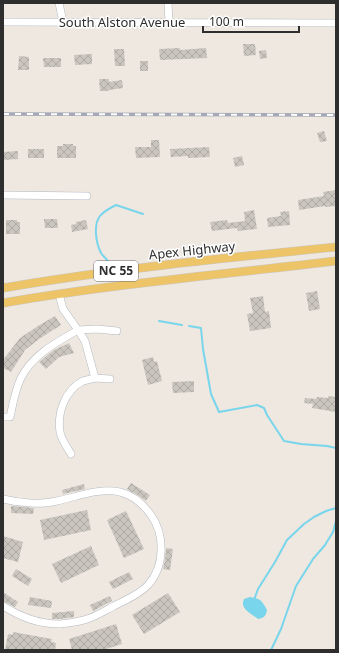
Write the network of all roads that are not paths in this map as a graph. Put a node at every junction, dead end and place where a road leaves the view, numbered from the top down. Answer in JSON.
{"nodes":[{"id":1,"x":59,"y":3,"type":"edge"},
{"id":2,"x":168,"y":3,"type":"edge"},
{"id":3,"x":3,"y":22,"type":"edge"},
{"id":4,"x":63,"y":22,"type":"junction"},
{"id":5,"x":168,"y":22,"type":"junction"},
{"id":6,"x":336,"y":23,"type":"edge"},
{"id":7,"x":3,"y":195,"type":"edge"},
{"id":8,"x":87,"y":196,"type":"dead end"},
{"id":9,"x":336,"y":247,"type":"edge"},
{"id":10,"x":336,"y":262,"type":"edge"},
{"id":11,"x":3,"y":288,"type":"edge"},
{"id":12,"x":59,"y":294,"type":"junction"},
{"id":13,"x":3,"y":303,"type":"edge"},
{"id":14,"x":78,"y":330,"type":"junction"},
{"id":15,"x":117,"y":331,"type":"dead end"},
{"id":16,"x":95,"y":378,"type":"junction"},
{"id":17,"x":110,"y":379,"type":"dead end"},
{"id":18,"x":3,"y":417,"type":"edge"},
{"id":19,"x":71,"y":454,"type":"dead end"},
{"id":20,"x":3,"y":499,"type":"edge"},
{"id":21,"x":3,"y":606,"type":"edge"}],
"edges":[{"from":1,"to":4,"type":"street"},
{"from":2,"to":5,"type":"street"},
{"from":3,"to":4,"type":"street","name":"South Alston Avenue"},
{"from":4,"to":5,"type":"street","name":"South Alston Avenue"},
{"from":5,"to":6,"type":"street","name":"South Alston Avenue"},
{"from":7,"to":8,"type":"street"},
{"from":9,"to":11,"type":"main road","name":"Apex Highway","number":"NC 55"},
{"from":10,"to":12,"type":"main road","name":"Apex Highway","number":"NC 55"},
{"from":12,"to":13,"type":"main road","name":"Apex Highway","number":"NC 55"},
{"from":12,"to":14,"type":"street"},
{"from":14,"to":15,"type":"street"},
{"from":14,"to":16,"type":"street"},
{"from":14,"to":18,"type":"street"},
{"from":16,"to":17,"type":"street"},
{"from":16,"to":19,"type":"street"},
{"from":20,"to":21,"type":"street"}]}
